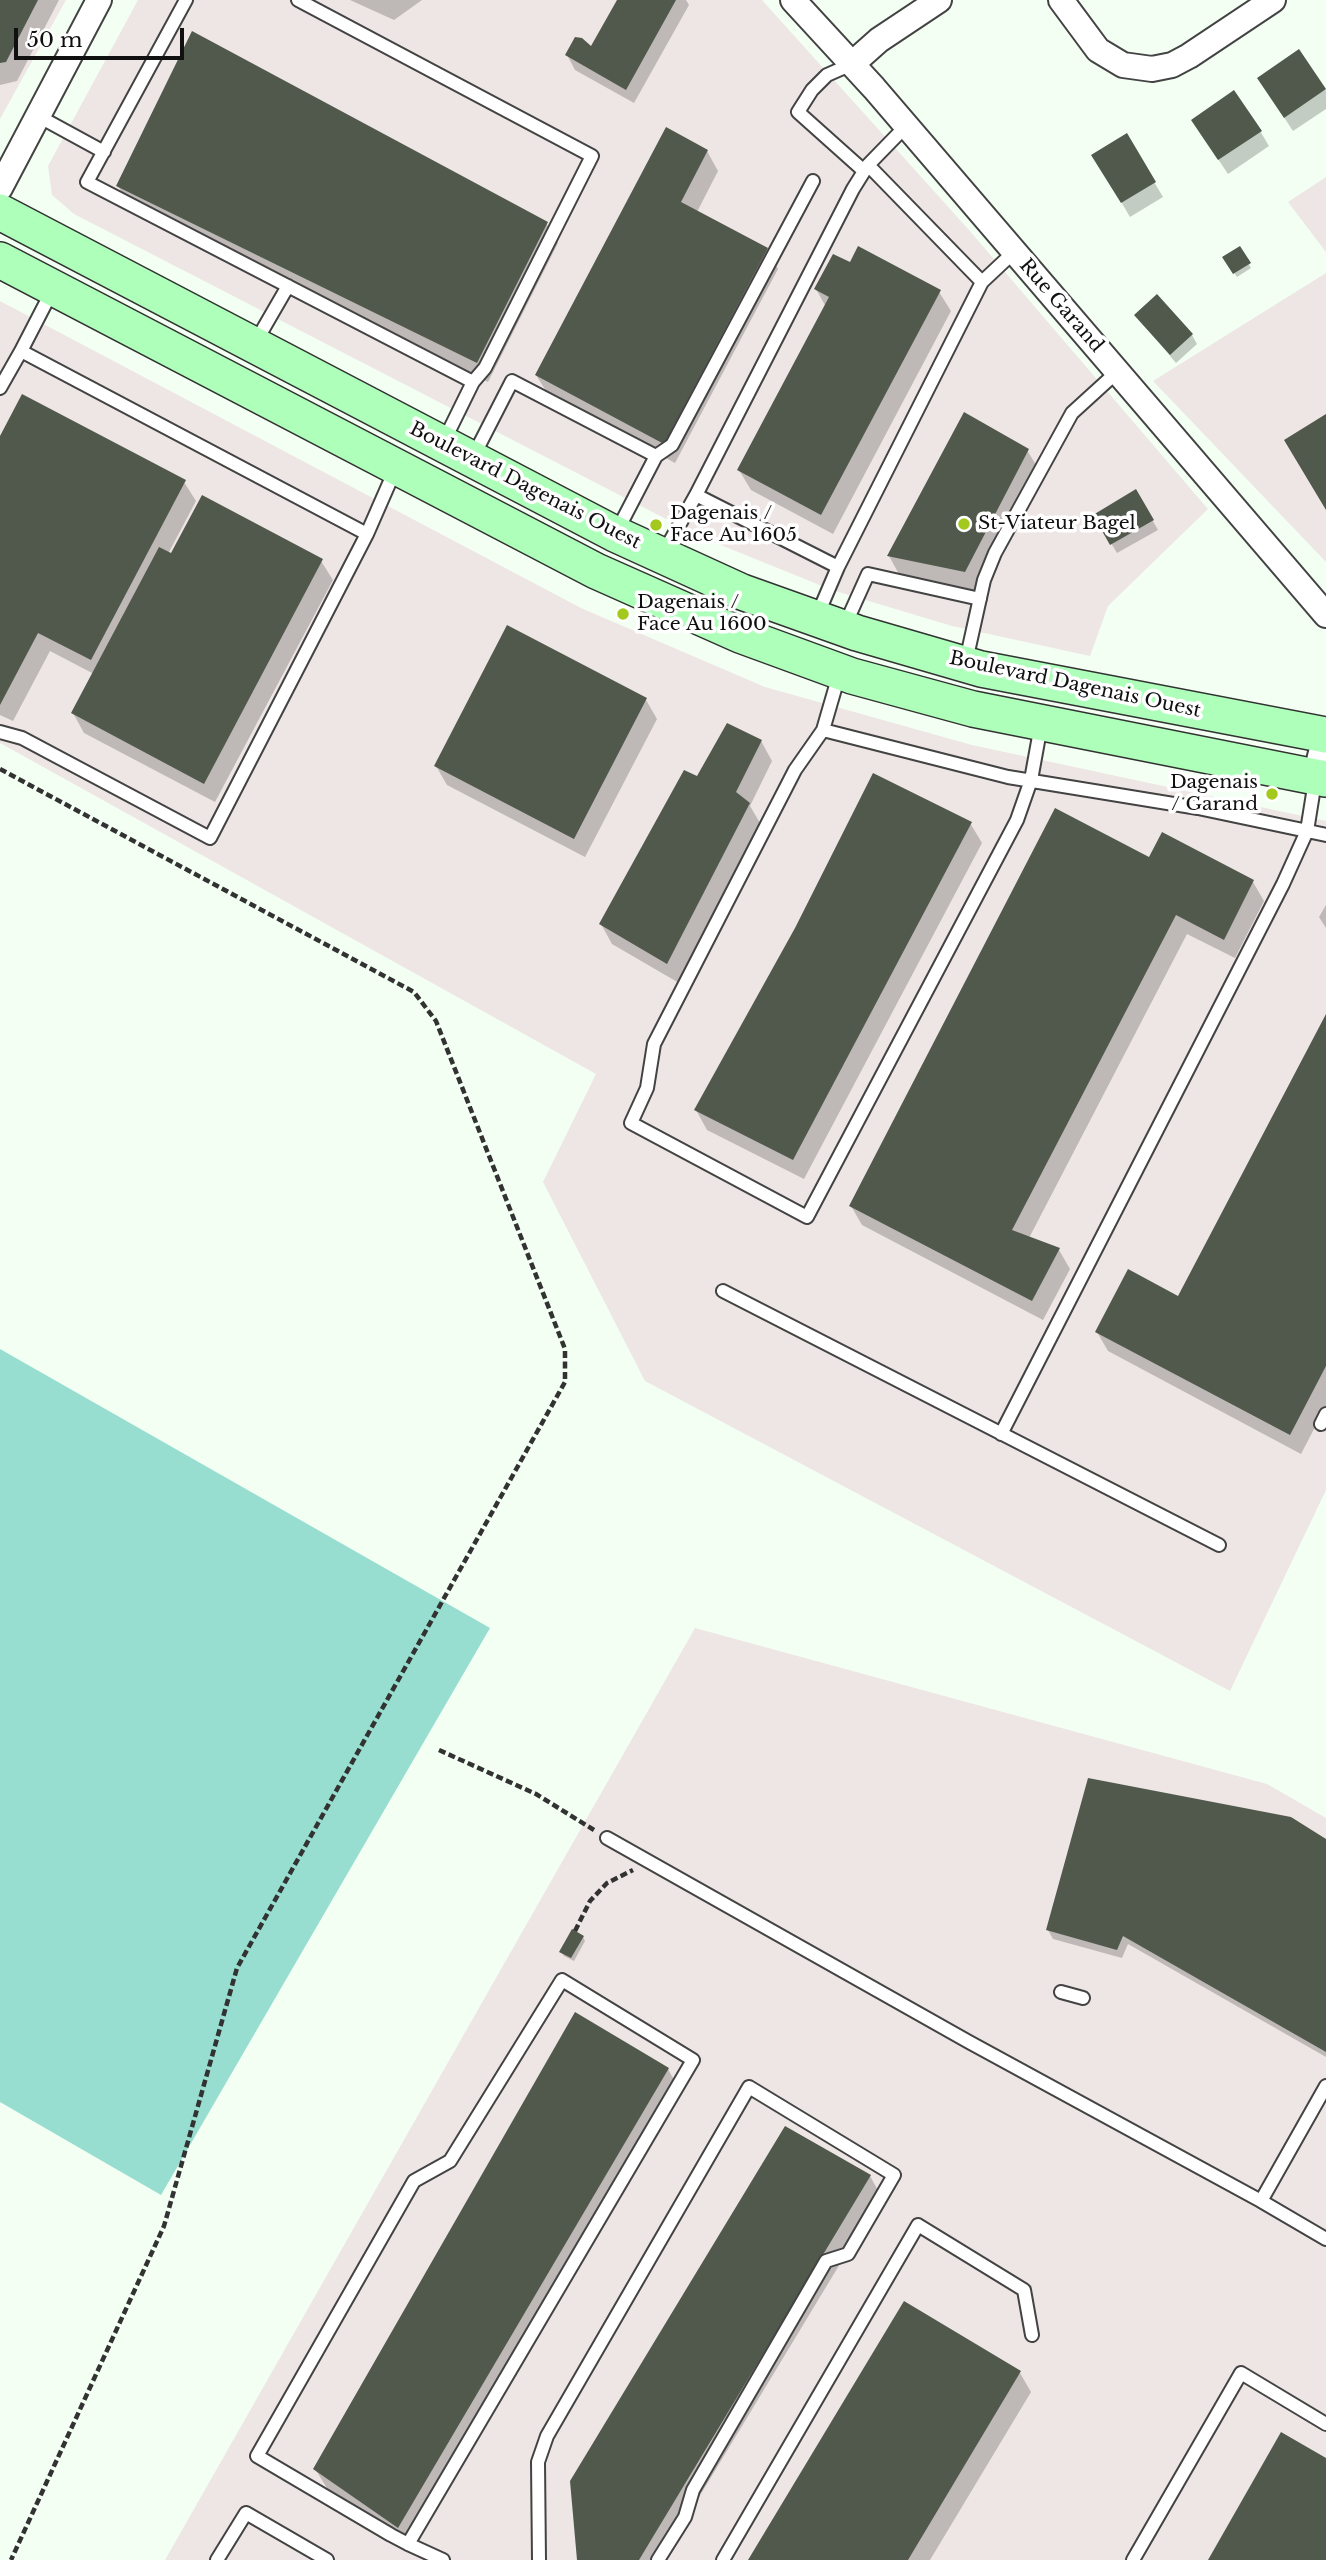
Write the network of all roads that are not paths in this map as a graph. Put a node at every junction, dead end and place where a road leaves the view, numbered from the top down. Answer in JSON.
{"nodes":[{"id":1,"x":99,"y":0,"type":"edge"},
{"id":2,"x":186,"y":0,"type":"edge"},
{"id":3,"x":298,"y":0,"type":"edge"},
{"id":4,"x":793,"y":0,"type":"edge"},
{"id":5,"x":939,"y":0,"type":"edge"},
{"id":6,"x":1061,"y":0,"type":"edge"},
{"id":7,"x":1273,"y":0,"type":"edge"},
{"id":8,"x":852,"y":64,"type":"junction"},
{"id":9,"x":38,"y":116,"type":"junction"},
{"id":10,"x":906,"y":126,"type":"junction"},
{"id":11,"x":104,"y":152,"type":"junction"},
{"id":12,"x":866,"y":168,"type":"junction"},
{"id":13,"x":813,"y":181,"type":"dead end"},
{"id":14,"x":0,"y":188,"type":"edge"},
{"id":15,"x":0,"y":212,"type":"edge"},
{"id":16,"x":1014,"y":252,"type":"junction"},
{"id":17,"x":0,"y":260,"type":"edge"},
{"id":18,"x":982,"y":282,"type":"junction"},
{"id":19,"x":288,"y":286,"type":"junction"},
{"id":20,"x":54,"y":288,"type":"junction"},
{"id":21,"x":254,"y":345,"type":"junction"},
{"id":22,"x":22,"y":351,"type":"junction"},
{"id":23,"x":1117,"y":372,"type":"junction"},
{"id":24,"x":473,"y":382,"type":"junction"},
{"id":25,"x":0,"y":388,"type":"edge"},
{"id":26,"x":457,"y":452,"type":"junction"},
{"id":27,"x":656,"y":456,"type":"junction"},
{"id":28,"x":397,"y":467,"type":"junction"},
{"id":29,"x":696,"y":495,"type":"junction"},
{"id":30,"x":367,"y":534,"type":"junction"},
{"id":31,"x":615,"y":534,"type":"junction"},
{"id":32,"x":662,"y":557,"type":"junction"},
{"id":33,"x":838,"y":567,"type":"junction"},
{"id":34,"x":980,"y":599,"type":"junction"},
{"id":35,"x":1326,"y":615,"type":"edge"},
{"id":36,"x":829,"y":624,"type":"junction"},
{"id":37,"x":965,"y":665,"type":"junction"},
{"id":38,"x":840,"y":672,"type":"junction"},
{"id":39,"x":1041,"y":725,"type":"junction"},
{"id":40,"x":823,"y":730,"type":"junction"},
{"id":41,"x":0,"y":732,"type":"edge"},
{"id":42,"x":1326,"y":734,"type":"edge"},
{"id":43,"x":1321,"y":778,"type":"edge"},
{"id":44,"x":1031,"y":780,"type":"junction"},
{"id":45,"x":1307,"y":831,"type":"junction"},
{"id":46,"x":1326,"y":835,"type":"edge"},
{"id":47,"x":723,"y":1291,"type":"dead end"},
{"id":48,"x":1001,"y":1434,"type":"junction"},
{"id":49,"x":1219,"y":1545,"type":"dead end"},
{"id":50,"x":607,"y":1839,"type":"road end"},
{"id":51,"x":1062,"y":1992,"type":"dead end"},
{"id":52,"x":1083,"y":1998,"type":"dead end"},
{"id":53,"x":1326,"y":2086,"type":"edge"},
{"id":54,"x":1261,"y":2201,"type":"junction"},
{"id":55,"x":1326,"y":2239,"type":"edge"},
{"id":56,"x":1032,"y":2335,"type":"dead end"},
{"id":57,"x":1326,"y":2424,"type":"edge"},
{"id":58,"x":408,"y":2544,"type":"junction"},
{"id":59,"x":217,"y":2560,"type":"edge"},
{"id":60,"x":327,"y":2560,"type":"edge"},
{"id":61,"x":443,"y":2560,"type":"edge"},
{"id":62,"x":539,"y":2560,"type":"edge"},
{"id":63,"x":658,"y":2560,"type":"edge"},
{"id":64,"x":723,"y":2560,"type":"edge"},
{"id":65,"x":1133,"y":2560,"type":"edge"}],
"edges":[{"from":1,"to":9,"type":"street"},
{"from":2,"to":11,"type":"lane"},
{"from":3,"to":24,"type":"lane"},
{"from":4,"to":8,"type":"street","name":"Rue Garand"},
{"from":5,"to":8,"type":"street"},
{"from":6,"to":7,"type":"street"},
{"from":8,"to":10,"type":"street","name":"Rue Garand"},
{"from":8,"to":12,"type":"lane"},
{"from":9,"to":11,"type":"lane"},
{"from":9,"to":14,"type":"street"},
{"from":10,"to":12,"type":"lane"},
{"from":10,"to":16,"type":"street","name":"Rue Garand"},
{"from":11,"to":19,"type":"lane"},
{"from":12,"to":18,"type":"lane"},
{"from":12,"to":29,"type":"lane"},
{"from":13,"to":27,"type":"lane"},
{"from":15,"to":21,"type":"main road","name":"Boulevard Dagenais Ouest"},
{"from":16,"to":18,"type":"lane"},
{"from":16,"to":23,"type":"street","name":"Rue Garand"},
{"from":17,"to":20,"type":"main road"},
{"from":18,"to":33,"type":"lane"},
{"from":19,"to":21,"type":"lane"},
{"from":19,"to":24,"type":"lane"},
{"from":20,"to":22,"type":"lane"},
{"from":20,"to":28,"type":"main road"},
{"from":21,"to":26,"type":"main road","name":"Boulevard Dagenais Ouest"},
{"from":22,"to":25,"type":"lane"},
{"from":22,"to":30,"type":"lane"},
{"from":23,"to":34,"type":"lane"},
{"from":23,"to":35,"type":"street","name":"Rue Garand"},
{"from":24,"to":26,"type":"lane"},
{"from":26,"to":27,"type":"lane"},
{"from":26,"to":31,"type":"main road","name":"Boulevard Dagenais Ouest"},
{"from":27,"to":31,"type":"lane"},
{"from":28,"to":30,"type":"lane"},
{"from":28,"to":38,"type":"main road"},
{"from":29,"to":32,"type":"lane"},
{"from":29,"to":33,"type":"lane"},
{"from":30,"to":41,"type":"lane"},
{"from":31,"to":32,"type":"main road","name":"Boulevard Dagenais Ouest"},
{"from":32,"to":36,"type":"main road","name":"Boulevard Dagenais Ouest"},
{"from":33,"to":36,"type":"lane"},
{"from":34,"to":36,"type":"lane"},
{"from":34,"to":37,"type":"lane"},
{"from":36,"to":37,"type":"main road","name":"Boulevard Dagenais Ouest"},
{"from":37,"to":42,"type":"main road","name":"Boulevard Dagenais Ouest"},
{"from":38,"to":39,"type":"main road"},
{"from":38,"to":40,"type":"lane"},
{"from":39,"to":43,"type":"main road"},
{"from":39,"to":44,"type":"lane"},
{"from":40,"to":44,"type":"lane"},
{"from":40,"to":44,"type":"lane"},
{"from":42,"to":43,"type":"street"},
{"from":43,"to":45,"type":"lane"},
{"from":44,"to":45,"type":"lane"},
{"from":45,"to":46,"type":"lane"},
{"from":45,"to":48,"type":"lane"},
{"from":47,"to":48,"type":"lane"},
{"from":48,"to":49,"type":"lane"},
{"from":50,"to":54,"type":"lane"},
{"from":51,"to":52,"type":"lane"},
{"from":53,"to":54,"type":"lane"},
{"from":54,"to":55,"type":"lane"},
{"from":56,"to":64,"type":"lane"},
{"from":57,"to":65,"type":"lane"},
{"from":58,"to":58,"type":"lane"},
{"from":58,"to":61,"type":"lane"},
{"from":59,"to":60,"type":"lane"},
{"from":62,"to":63,"type":"lane"}]}
